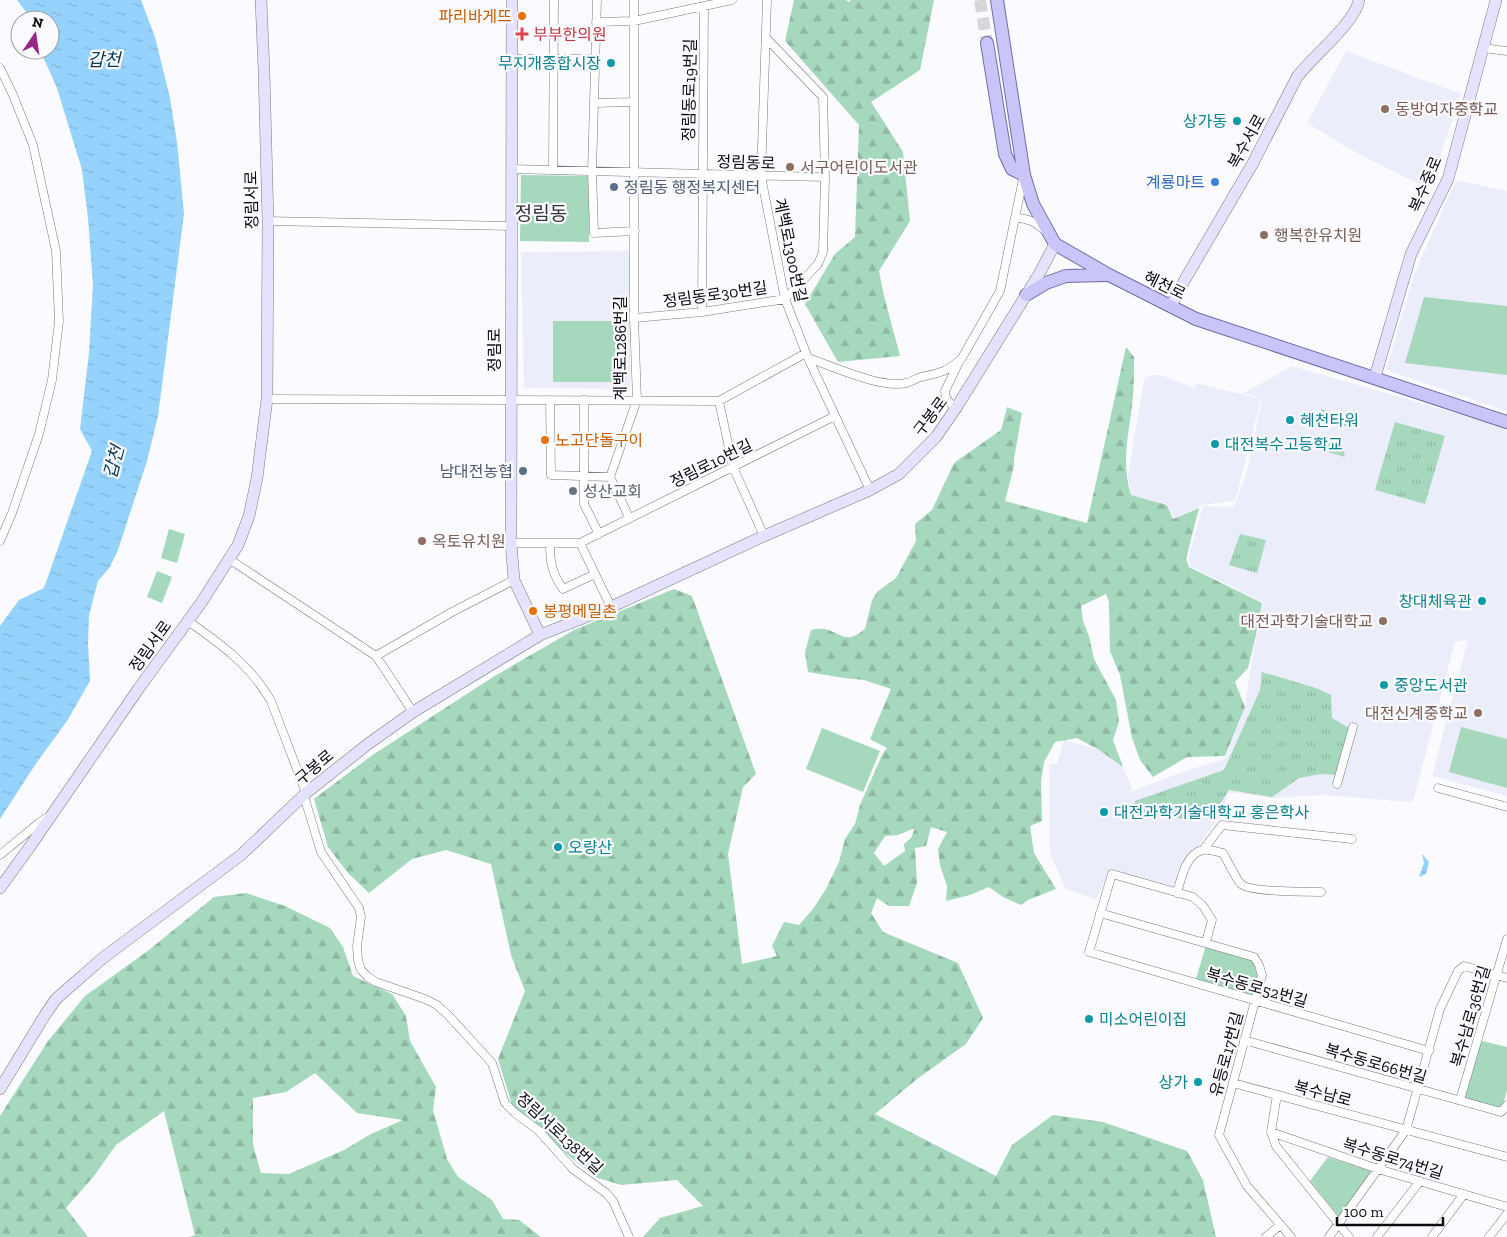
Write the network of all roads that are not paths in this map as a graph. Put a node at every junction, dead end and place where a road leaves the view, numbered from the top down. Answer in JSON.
{"nodes":[{"id":1,"x":261,"y":0,"type":"edge"},
{"id":2,"x":512,"y":0,"type":"edge"},
{"id":3,"x":554,"y":0,"type":"edge"},
{"id":4,"x":597,"y":0,"type":"edge"},
{"id":5,"x":634,"y":0,"type":"edge"},
{"id":6,"x":732,"y":0,"type":"edge"},
{"id":7,"x":767,"y":0,"type":"edge"},
{"id":8,"x":997,"y":0,"type":"edge"},
{"id":9,"x":1359,"y":0,"type":"edge"},
{"id":10,"x":1496,"y":0,"type":"edge"},
{"id":11,"x":704,"y":6,"type":"junction"},
{"id":12,"x":634,"y":21,"type":"junction"},
{"id":13,"x":596,"y":22,"type":"junction"},
{"id":14,"x":766,"y":38,"type":"junction"},
{"id":15,"x":987,"y":43,"type":"tunnel mouth"},
{"id":16,"x":1483,"y":48,"type":"junction"},
{"id":17,"x":1507,"y":51,"type":"edge"},
{"id":18,"x":596,"y":58,"type":"junction"},
{"id":19,"x":512,"y":59,"type":"junction"},
{"id":20,"x":554,"y":59,"type":"junction"},
{"id":21,"x":0,"y":68,"type":"edge"},
{"id":22,"x":634,"y":102,"type":"junction"},
{"id":23,"x":594,"y":103,"type":"junction"},
{"id":24,"x":511,"y":169,"type":"junction"},
{"id":25,"x":554,"y":170,"type":"junction"},
{"id":26,"x":592,"y":171,"type":"junction"},
{"id":27,"x":634,"y":172,"type":"junction"},
{"id":28,"x":702,"y":174,"type":"junction"},
{"id":29,"x":1024,"y":174,"type":"junction"},
{"id":30,"x":761,"y":176,"type":"junction"},
{"id":31,"x":825,"y":177,"type":"junction"},
{"id":32,"x":1015,"y":218,"type":"junction"},
{"id":33,"x":268,"y":221,"type":"junction"},
{"id":34,"x":511,"y":226,"type":"junction"},
{"id":35,"x":634,"y":231,"type":"junction"},
{"id":36,"x":1052,"y":240,"type":"junction"},
{"id":37,"x":1109,"y":275,"type":"junction"},
{"id":38,"x":1026,"y":295,"type":"junction"},
{"id":39,"x":785,"y":299,"type":"junction"},
{"id":40,"x":1172,"y":306,"type":"junction"},
{"id":41,"x":702,"y":312,"type":"junction"},
{"id":42,"x":634,"y":318,"type":"junction"},
{"id":43,"x":807,"y":355,"type":"junction"},
{"id":44,"x":962,"y":358,"type":"junction"},
{"id":45,"x":1375,"y":377,"type":"junction"},
{"id":46,"x":267,"y":399,"type":"junction"},
{"id":47,"x":511,"y":400,"type":"junction"},
{"id":48,"x":550,"y":400,"type":"junction"},
{"id":49,"x":584,"y":400,"type":"junction"},
{"id":50,"x":636,"y":400,"type":"junction"},
{"id":51,"x":719,"y":401,"type":"junction"},
{"id":52,"x":956,"y":408,"type":"junction"},
{"id":53,"x":835,"y":416,"type":"junction"},
{"id":54,"x":1507,"y":422,"type":"edge"},
{"id":55,"x":733,"y":468,"type":"junction"},
{"id":56,"x":584,"y":476,"type":"junction"},
{"id":57,"x":610,"y":477,"type":"junction"},
{"id":58,"x":870,"y":490,"type":"junction"},
{"id":59,"x":629,"y":517,"type":"junction"},
{"id":60,"x":599,"y":534,"type":"junction"},
{"id":61,"x":764,"y":536,"type":"junction"},
{"id":62,"x":0,"y":541,"type":"edge"},
{"id":63,"x":580,"y":543,"type":"junction"},
{"id":64,"x":511,"y":544,"type":"junction"},
{"id":65,"x":550,"y":544,"type":"junction"},
{"id":66,"x":229,"y":559,"type":"junction"},
{"id":67,"x":595,"y":574,"type":"junction"},
{"id":68,"x":514,"y":580,"type":"junction"},
{"id":69,"x":611,"y":607,"type":"junction"},
{"id":70,"x":188,"y":621,"type":"junction"},
{"id":71,"x":540,"y":635,"type":"junction"},
{"id":72,"x":376,"y":656,"type":"junction"},
{"id":73,"x":413,"y":712,"type":"junction"},
{"id":74,"x":1353,"y":727,"type":"dead end"},
{"id":75,"x":1337,"y":784,"type":"dead end"},
{"id":76,"x":1438,"y":788,"type":"dead end"},
{"id":77,"x":305,"y":794,"type":"junction"},
{"id":78,"x":1507,"y":807,"type":"edge"},
{"id":79,"x":52,"y":815,"type":"junction"},
{"id":80,"x":1352,"y":839,"type":"dead end"},
{"id":81,"x":1203,"y":850,"type":"junction"},
{"id":82,"x":0,"y":855,"type":"edge"},
{"id":83,"x":0,"y":888,"type":"edge"},
{"id":84,"x":1321,"y":892,"type":"dead end"},
{"id":85,"x":1177,"y":893,"type":"junction"},
{"id":86,"x":1100,"y":913,"type":"junction"},
{"id":87,"x":1507,"y":939,"type":"edge"},
{"id":88,"x":1206,"y":942,"type":"junction"},
{"id":89,"x":1496,"y":975,"type":"junction"},
{"id":90,"x":1507,"y":978,"type":"edge"},
{"id":91,"x":1255,"y":1001,"type":"junction"},
{"id":92,"x":1244,"y":1040,"type":"junction"},
{"id":93,"x":1429,"y":1051,"type":"junction"},
{"id":94,"x":1233,"y":1083,"type":"junction"},
{"id":95,"x":0,"y":1089,"type":"edge"},
{"id":96,"x":1417,"y":1089,"type":"junction"},
{"id":97,"x":1277,"y":1095,"type":"junction"},
{"id":98,"x":1460,"y":1100,"type":"junction"},
{"id":99,"x":1507,"y":1105,"type":"edge"},
{"id":100,"x":1406,"y":1130,"type":"junction"},
{"id":101,"x":1271,"y":1132,"type":"junction"},
{"id":102,"x":1507,"y":1157,"type":"edge"},
{"id":103,"x":1378,"y":1169,"type":"junction"},
{"id":104,"x":1420,"y":1181,"type":"junction"},
{"id":105,"x":1464,"y":1194,"type":"junction"},
{"id":106,"x":1507,"y":1207,"type":"edge"},
{"id":107,"x":1507,"y":1214,"type":"edge"},
{"id":108,"x":1338,"y":1224,"type":"junction"},
{"id":109,"x":1280,"y":1225,"type":"junction"},
{"id":110,"x":629,"y":1237,"type":"edge"},
{"id":111,"x":1266,"y":1237,"type":"edge"},
{"id":112,"x":1291,"y":1237,"type":"edge"},
{"id":113,"x":1329,"y":1237,"type":"edge"},
{"id":114,"x":1349,"y":1237,"type":"edge"},
{"id":115,"x":1377,"y":1237,"type":"edge"},
{"id":116,"x":1432,"y":1237,"type":"edge"},
{"id":117,"x":1489,"y":1237,"type":"edge"}],
"edges":[{"from":1,"to":33,"type":"main road","name":"정림서로"},
{"from":2,"to":19,"type":"main road","name":"정림로"},
{"from":3,"to":20,"type":"street"},
{"from":4,"to":13,"type":"street"},
{"from":5,"to":12,"type":"street","name":"계백로1286번길"},
{"from":6,"to":11,"type":"street"},
{"from":7,"to":14,"type":"street","name":"계백로1300번길"},
{"from":8,"to":29,"type":"main road"},
{"from":9,"to":40,"type":"main road","name":"복수서로"},
{"from":10,"to":16,"type":"main road","name":"복수중로"},
{"from":11,"to":12,"type":"street"},
{"from":11,"to":28,"type":"street","name":"정림동로19번길"},
{"from":12,"to":13,"type":"street"},
{"from":12,"to":22,"type":"street","name":"계백로1286번길"},
{"from":13,"to":18,"type":"street"},
{"from":14,"to":30,"type":"street","name":"계백로1300번길"},
{"from":14,"to":31,"type":"street"},
{"from":15,"to":29,"type":"main road"},
{"from":16,"to":17,"type":"street"},
{"from":16,"to":45,"type":"main road","name":"복수중로"},
{"from":18,"to":20,"type":"street"},
{"from":18,"to":23,"type":"street"},
{"from":19,"to":20,"type":"street"},
{"from":19,"to":24,"type":"main road","name":"정림로"},
{"from":20,"to":25,"type":"street"},
{"from":21,"to":62,"type":"street"},
{"from":22,"to":23,"type":"street"},
{"from":22,"to":27,"type":"street","name":"계백로1286번길"},
{"from":23,"to":26,"type":"street"},
{"from":24,"to":25,"type":"street","name":"정림동로"},
{"from":24,"to":34,"type":"main road","name":"정림로"},
{"from":25,"to":26,"type":"street","name":"정림동로"},
{"from":26,"to":27,"type":"street","name":"정림동로"},
{"from":26,"to":35,"type":"street"},
{"from":27,"to":28,"type":"street","name":"정림동로"},
{"from":27,"to":35,"type":"street","name":"계백로1286번길"},
{"from":28,"to":30,"type":"street","name":"정림동로"},
{"from":28,"to":41,"type":"street","name":"정림동로19번길"},
{"from":29,"to":32,"type":"street"},
{"from":29,"to":36,"type":"main road"},
{"from":30,"to":31,"type":"street","name":"정림동로"},
{"from":30,"to":39,"type":"street","name":"계백로1300번길"},
{"from":31,"to":39,"type":"street","name":"정림동로30번길"},
{"from":32,"to":36,"type":"street"},
{"from":32,"to":44,"type":"street"},
{"from":33,"to":34,"type":"street"},
{"from":33,"to":46,"type":"main road","name":"정림서로"},
{"from":34,"to":47,"type":"main road","name":"정림로"},
{"from":35,"to":42,"type":"street","name":"계백로1286번길"},
{"from":36,"to":37,"type":"main road","name":"혜천로"},
{"from":36,"to":38,"type":"main road","name":"구봉로"},
{"from":37,"to":38,"type":"main road"},
{"from":37,"to":40,"type":"main road","name":"혜천로"},
{"from":38,"to":52,"type":"main road","name":"구봉로"},
{"from":39,"to":41,"type":"street","name":"정림동로30번길"},
{"from":39,"to":43,"type":"street","name":"계백로1300번길"},
{"from":40,"to":45,"type":"main road","name":"혜천로"},
{"from":41,"to":42,"type":"street","name":"정림동로30번길"},
{"from":42,"to":50,"type":"street","name":"계백로1286번길"},
{"from":43,"to":44,"type":"street"},
{"from":43,"to":51,"type":"street"},
{"from":43,"to":53,"type":"street","name":"계백로1300번길"},
{"from":44,"to":52,"type":"street"},
{"from":45,"to":54,"type":"main road","name":"혜천로"},
{"from":46,"to":47,"type":"street"},
{"from":46,"to":66,"type":"main road","name":"정림서로"},
{"from":47,"to":48,"type":"street"},
{"from":47,"to":64,"type":"main road","name":"정림로"},
{"from":48,"to":49,"type":"street"},
{"from":48,"to":56,"type":"street"},
{"from":49,"to":50,"type":"street"},
{"from":49,"to":56,"type":"street"},
{"from":50,"to":51,"type":"street"},
{"from":50,"to":57,"type":"street","name":"계백로1286번길"},
{"from":51,"to":55,"type":"street"},
{"from":52,"to":58,"type":"main road","name":"구봉로"},
{"from":53,"to":55,"type":"street","name":"정림로10번길"},
{"from":53,"to":58,"type":"street","name":"계백로1300번길"},
{"from":55,"to":59,"type":"street","name":"정림로10번길"},
{"from":55,"to":61,"type":"street"},
{"from":56,"to":57,"type":"street"},
{"from":56,"to":60,"type":"street"},
{"from":57,"to":59,"type":"street"},
{"from":58,"to":61,"type":"main road","name":"구봉로"},
{"from":59,"to":60,"type":"street","name":"정림로10번길"},
{"from":60,"to":63,"type":"street","name":"정림로10번길"},
{"from":61,"to":69,"type":"main road","name":"구봉로"},
{"from":63,"to":65,"type":"street","name":"정림로10번길"},
{"from":63,"to":67,"type":"street"},
{"from":64,"to":65,"type":"street","name":"정림로10번길"},
{"from":64,"to":68,"type":"main road","name":"정림로"},
{"from":65,"to":67,"type":"street"},
{"from":66,"to":70,"type":"main road","name":"정림서로"},
{"from":66,"to":72,"type":"street"},
{"from":67,"to":69,"type":"street"},
{"from":68,"to":71,"type":"main road","name":"정림로"},
{"from":68,"to":72,"type":"street"},
{"from":69,"to":71,"type":"main road","name":"구봉로"},
{"from":70,"to":77,"type":"street","name":"정림서로138번길"},
{"from":70,"to":79,"type":"main road","name":"정림서로"},
{"from":71,"to":73,"type":"main road","name":"구봉로"},
{"from":72,"to":73,"type":"street"},
{"from":73,"to":77,"type":"main road","name":"구봉로"},
{"from":74,"to":75,"type":"street"},
{"from":76,"to":78,"type":"street"},
{"from":77,"to":95,"type":"main road","name":"구봉로"},
{"from":77,"to":110,"type":"street","name":"정림서로138번길"},
{"from":79,"to":82,"type":"street"},
{"from":79,"to":83,"type":"main road","name":"정림서로"},
{"from":80,"to":81,"type":"street"},
{"from":81,"to":84,"type":"street"},
{"from":81,"to":85,"type":"street"},
{"from":85,"to":86,"type":"street","name":"복수동로52번길"},
{"from":85,"to":88,"type":"street","name":"복수동로52번길"},
{"from":86,"to":88,"type":"street","name":"유등로17번길"},
{"from":86,"to":91,"type":"street","name":"복수동로52번길"},
{"from":87,"to":89,"type":"street","name":"복수남로36번길"},
{"from":88,"to":91,"type":"street","name":"유등로17번길"},
{"from":89,"to":90,"type":"street"},
{"from":89,"to":93,"type":"street"},
{"from":89,"to":98,"type":"street","name":"복수남로36번길"},
{"from":91,"to":92,"type":"street","name":"유등로17번길"},
{"from":91,"to":93,"type":"street","name":"복수동로52번길"},
{"from":92,"to":94,"type":"street","name":"유등로17번길"},
{"from":92,"to":96,"type":"street","name":"복수동로66번길"},
{"from":93,"to":96,"type":"street"},
{"from":94,"to":97,"type":"street","name":"복수남로"},
{"from":94,"to":109,"type":"street","name":"유등로17번길"},
{"from":96,"to":98,"type":"street","name":"복수동로66번길"},
{"from":96,"to":100,"type":"street"},
{"from":97,"to":100,"type":"street","name":"복수남로"},
{"from":97,"to":101,"type":"street"},
{"from":98,"to":99,"type":"street","name":"복수동로66번길"},
{"from":100,"to":102,"type":"street","name":"복수남로"},
{"from":100,"to":103,"type":"street"},
{"from":101,"to":103,"type":"street","name":"복수동로74번길"},
{"from":101,"to":108,"type":"street"},
{"from":103,"to":104,"type":"street","name":"복수동로74번길"},
{"from":103,"to":108,"type":"street"},
{"from":104,"to":105,"type":"street","name":"복수동로74번길"},
{"from":104,"to":115,"type":"street"},
{"from":105,"to":106,"type":"street","name":"복수동로74번길"},
{"from":105,"to":116,"type":"street"},
{"from":107,"to":117,"type":"street"},
{"from":108,"to":113,"type":"street"},
{"from":108,"to":114,"type":"street"},
{"from":109,"to":111,"type":"street"},
{"from":109,"to":112,"type":"street","name":"유등로17번길"}]}
